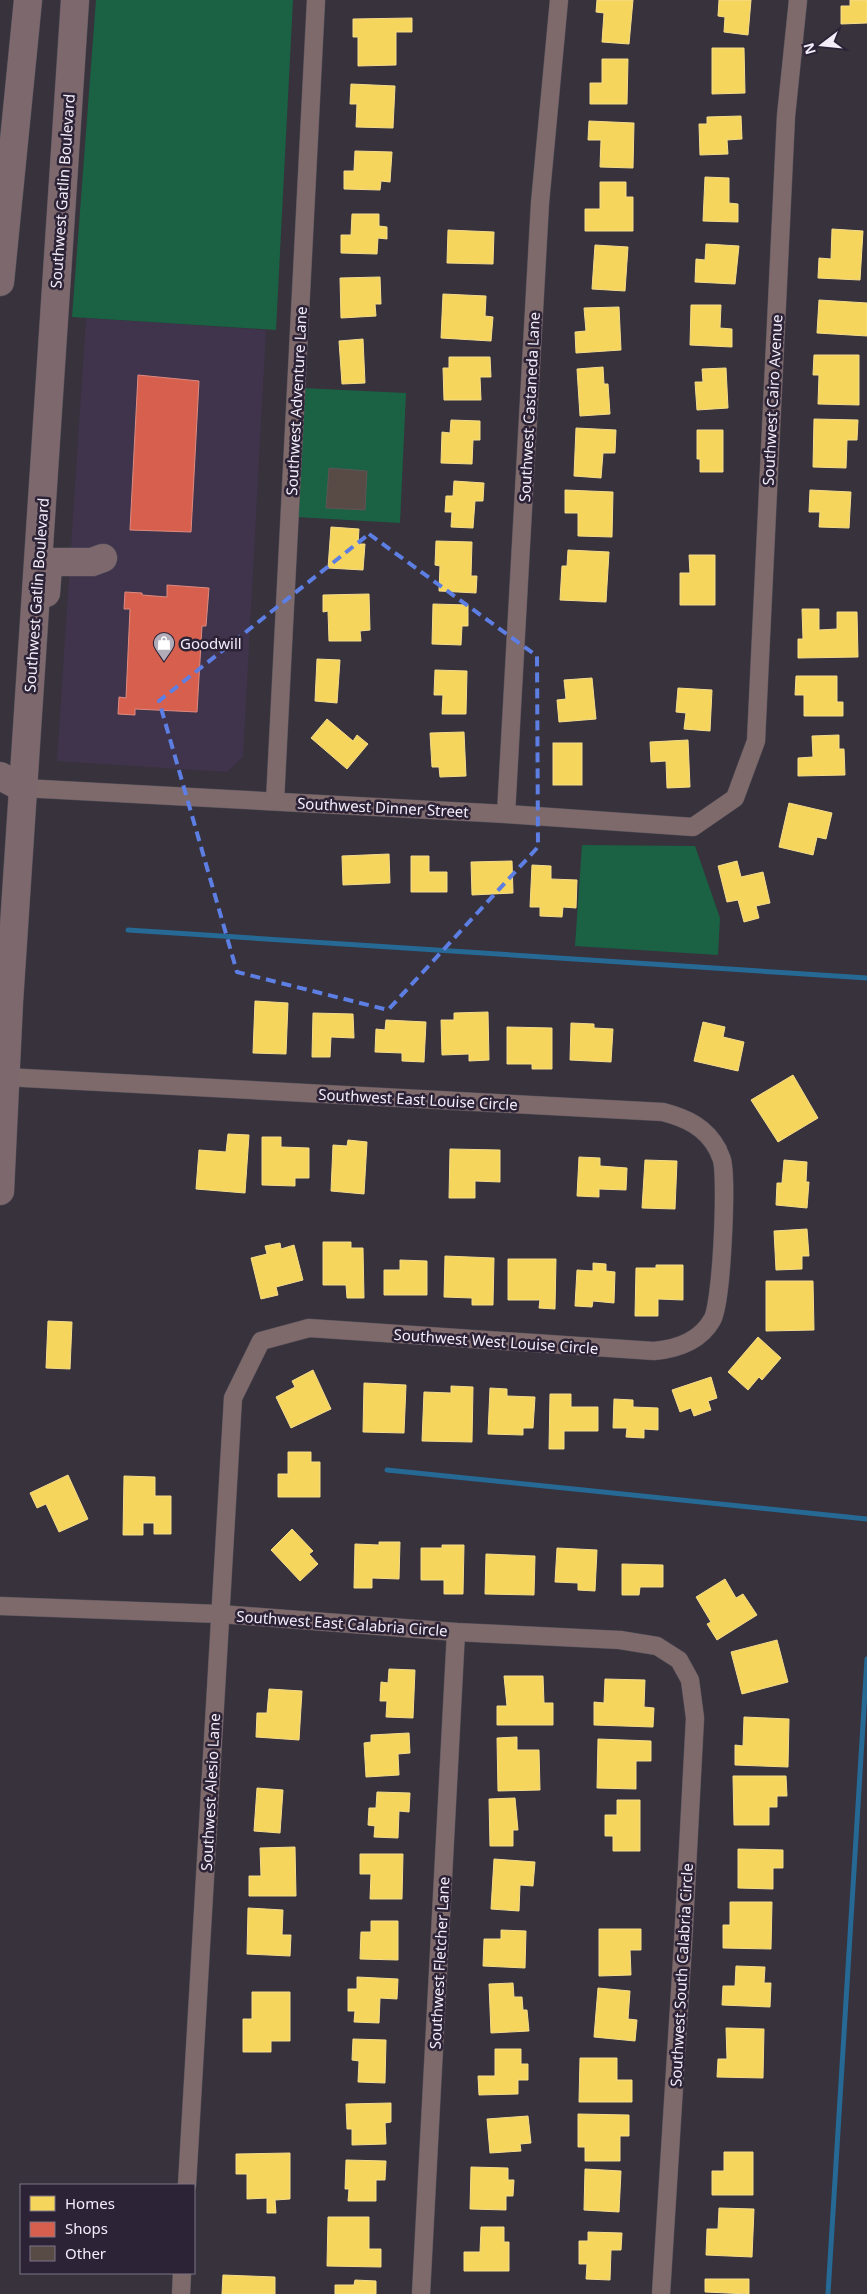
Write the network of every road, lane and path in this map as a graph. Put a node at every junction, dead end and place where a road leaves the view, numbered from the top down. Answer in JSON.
{"nodes":[{"id":1,"x":28,"y":0,"type":"edge"},
{"id":2,"x":75,"y":0,"type":"edge"},
{"id":3,"x":316,"y":0,"type":"edge"},
{"id":4,"x":559,"y":0,"type":"edge"},
{"id":5,"x":798,"y":0,"type":"edge"},
{"id":6,"x":0,"y":282,"type":"edge"},
{"id":7,"x":40,"y":528,"type":"junction"},
{"id":8,"x":26,"y":733,"type":"junction"},
{"id":9,"x":11,"y":782,"type":"edge"},
{"id":10,"x":735,"y":798,"type":"joint"},
{"id":11,"x":275,"y":801,"type":"junction"},
{"id":12,"x":506,"y":814,"type":"junction"},
{"id":13,"x":0,"y":969,"type":"edge"},
{"id":14,"x":9,"y":1002,"type":"junction"},
{"id":15,"x":5,"y":1077,"type":"junction"},
{"id":16,"x":0,"y":1191,"type":"edge"},
{"id":17,"x":722,"y":1247,"type":"joint"},
{"id":18,"x":233,"y":1398,"type":"joint"},
{"id":19,"x":0,"y":1606,"type":"edge"},
{"id":20,"x":220,"y":1614,"type":"junction"},
{"id":21,"x":456,"y":1632,"type":"junction"},
{"id":22,"x":679,"y":1660,"type":"joint"},
{"id":23,"x":187,"y":2184,"type":"edge"},
{"id":24,"x":182,"y":2274,"type":"edge"},
{"id":25,"x":180,"y":2294,"type":"edge"},
{"id":26,"x":421,"y":2294,"type":"edge"},
{"id":27,"x":661,"y":2294,"type":"edge"}],
"edges":[{"from":1,"to":6,"type":"main road"},
{"from":2,"to":7,"type":"main road","name":"Southwest Gatlin Boulevard"},
{"from":3,"to":11,"type":"street","name":"Southwest Adventure Lane"},
{"from":4,"to":12,"type":"street","name":"Southwest Castaneda Lane"},
{"from":5,"to":10,"type":"street","name":"Southwest Cairo Avenue"},
{"from":7,"to":8,"type":"main road","name":"Southwest Gatlin Boulevard"},
{"from":7,"to":8,"type":"main road"},
{"from":8,"to":9,"type":"main road","name":"Southwest Gatlin Boulevard"},
{"from":9,"to":11,"type":"street","name":"Southwest Dinner Street"},
{"from":9,"to":14,"type":"main road","name":"Southwest Gatlin Boulevard"},
{"from":10,"to":12,"type":"street","name":"Southwest Dinner Street"},
{"from":11,"to":12,"type":"street","name":"Southwest Dinner Street"},
{"from":13,"to":14,"type":"main road"},
{"from":14,"to":15,"type":"main road","name":"Southwest Gatlin Boulevard"},
{"from":15,"to":16,"type":"main road","name":"Southwest Gatlin Boulevard"},
{"from":15,"to":17,"type":"street","name":"Southwest East Louise Circle"},
{"from":17,"to":18,"type":"street","name":"Southwest West Louise Circle"},
{"from":18,"to":20,"type":"street","name":"Southwest Alesio Lane"},
{"from":19,"to":20,"type":"street","name":"Southwest East Calabria Circle"},
{"from":20,"to":21,"type":"street","name":"Southwest East Calabria Circle"},
{"from":20,"to":23,"type":"street","name":"Southwest Alesio Lane"},
{"from":21,"to":22,"type":"street","name":"Southwest East Calabria Circle"},
{"from":21,"to":26,"type":"street","name":"Southwest Fletcher Lane"},
{"from":22,"to":27,"type":"street","name":"Southwest South Calabria Circle"},
{"from":24,"to":25,"type":"street"}]}
